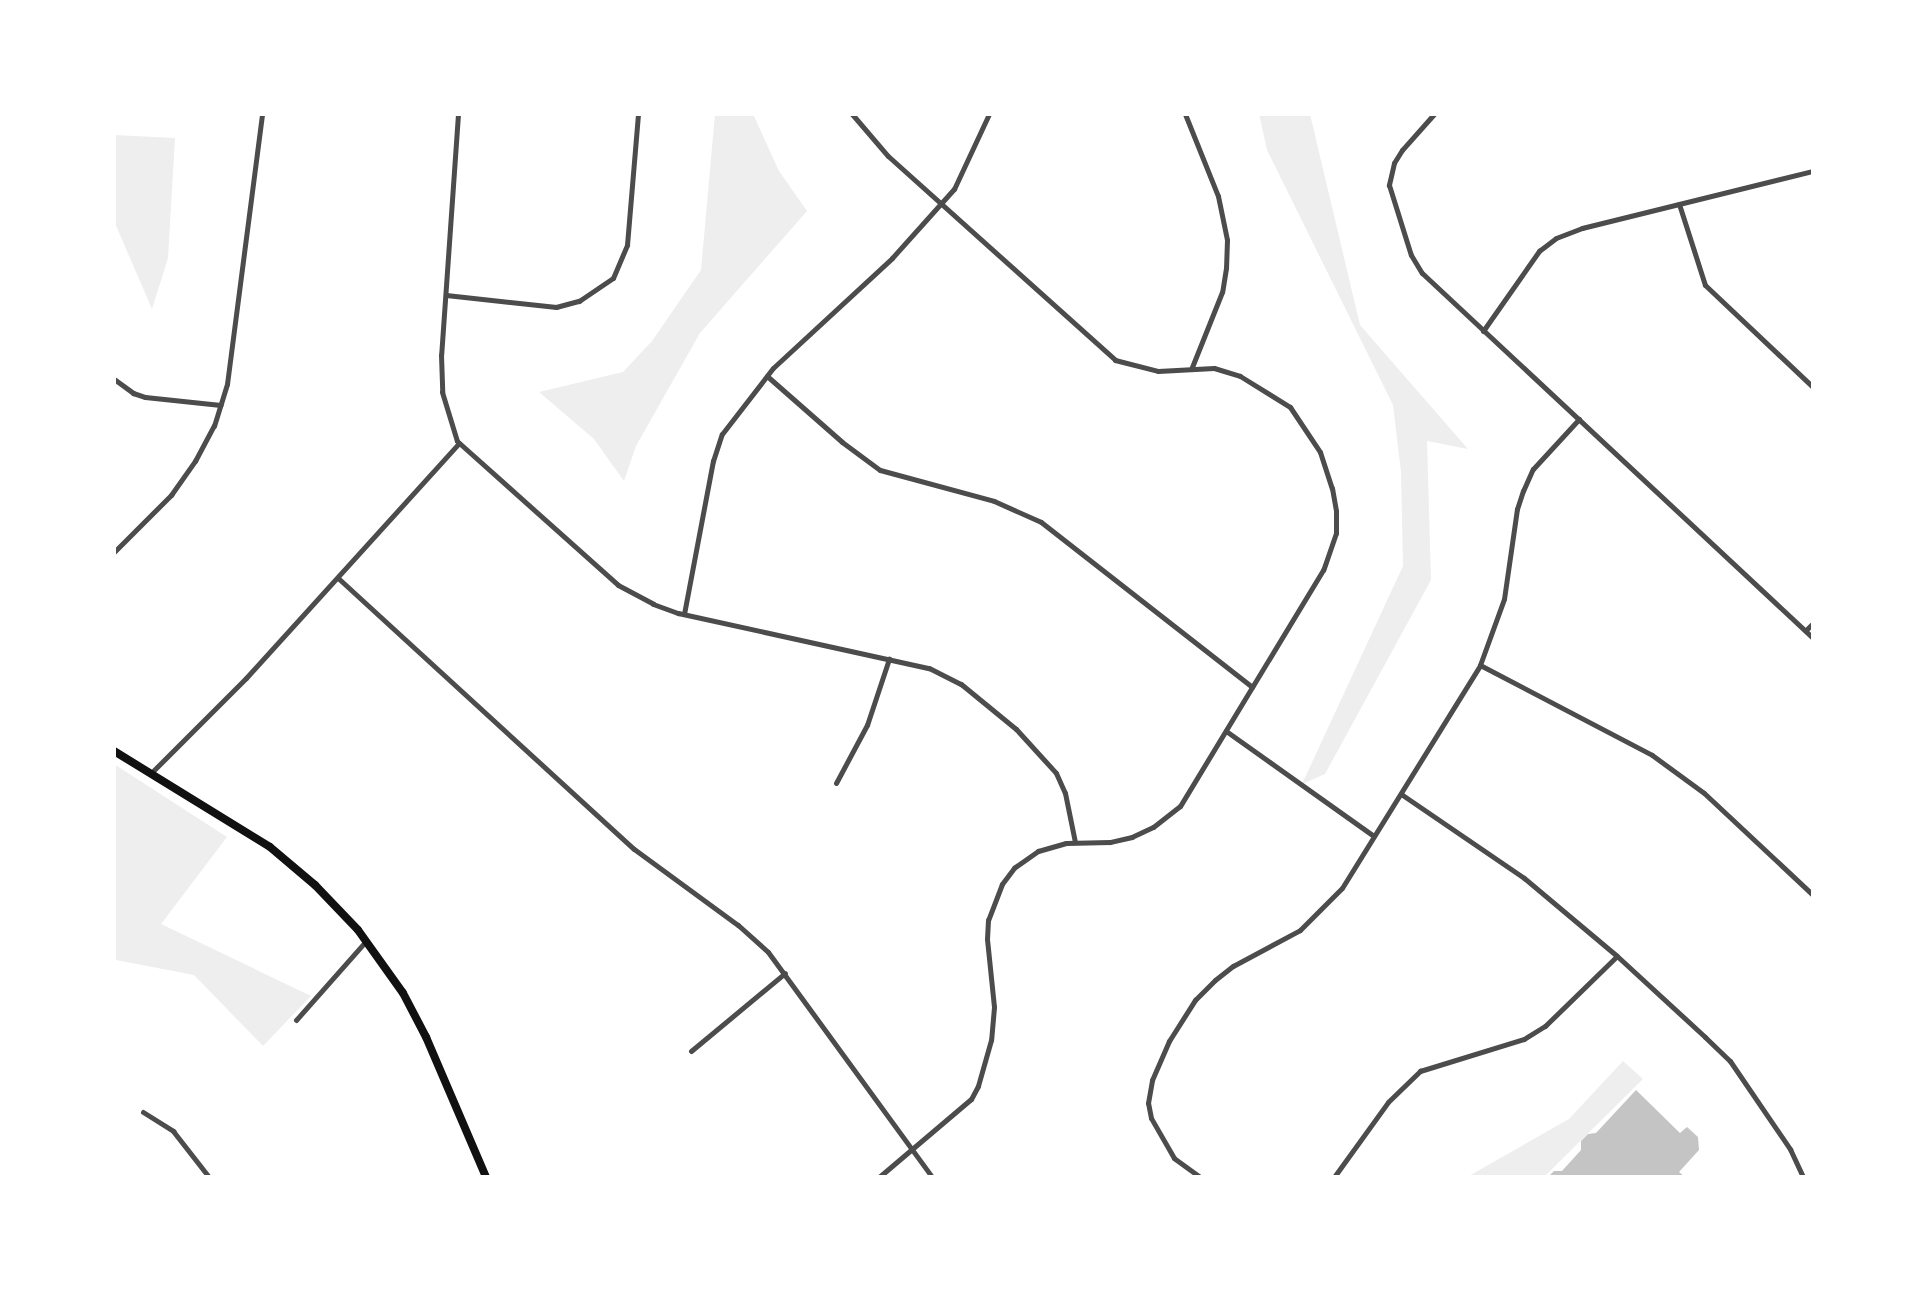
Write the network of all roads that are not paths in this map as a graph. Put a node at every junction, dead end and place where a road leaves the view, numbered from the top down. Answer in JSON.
{"nodes":[{"id":1,"x":262,"y":114,"type":"edge"},
{"id":2,"x":458,"y":114,"type":"edge"},
{"id":3,"x":638,"y":114,"type":"edge"},
{"id":4,"x":852,"y":114,"type":"edge"},
{"id":5,"x":989,"y":114,"type":"edge"},
{"id":6,"x":1185,"y":114,"type":"edge"},
{"id":7,"x":1434,"y":114,"type":"edge"},
{"id":8,"x":1813,"y":171,"type":"edge"},
{"id":9,"x":941,"y":204,"type":"junction"},
{"id":10,"x":1679,"y":204,"type":"junction"},
{"id":11,"x":446,"y":295,"type":"junction"},
{"id":12,"x":1483,"y":331,"type":"junction"},
{"id":13,"x":1192,"y":367,"type":"junction"},
{"id":14,"x":1813,"y":373,"type":"edge"},
{"id":15,"x":767,"y":376,"type":"junction"},
{"id":16,"x":114,"y":379,"type":"edge"},
{"id":17,"x":1806,"y":379,"type":"junction"},
{"id":18,"x":1813,"y":387,"type":"edge"},
{"id":19,"x":220,"y":405,"type":"junction"},
{"id":20,"x":1579,"y":419,"type":"junction"},
{"id":21,"x":459,"y":443,"type":"junction"},
{"id":22,"x":114,"y":552,"type":"edge"},
{"id":23,"x":338,"y":578,"type":"junction"},
{"id":24,"x":684,"y":614,"type":"junction"},
{"id":25,"x":1813,"y":623,"type":"edge"},
{"id":26,"x":1806,"y":630,"type":"junction"},
{"id":27,"x":1813,"y":638,"type":"edge"},
{"id":28,"x":889,"y":659,"type":"junction"},
{"id":29,"x":1480,"y":666,"type":"junction"},
{"id":30,"x":1252,"y":687,"type":"junction"},
{"id":31,"x":1226,"y":731,"type":"junction"},
{"id":32,"x":114,"y":751,"type":"edge"},
{"id":33,"x":151,"y":773,"type":"junction"},
{"id":34,"x":836,"y":783,"type":"dead end"},
{"id":35,"x":1402,"y":794,"type":"junction"},
{"id":36,"x":1374,"y":836,"type":"junction"},
{"id":37,"x":1075,"y":842,"type":"junction"},
{"id":38,"x":1813,"y":895,"type":"edge"},
{"id":39,"x":366,"y":941,"type":"junction"},
{"id":40,"x":1618,"y":956,"type":"junction"},
{"id":41,"x":785,"y":973,"type":"junction"},
{"id":42,"x":296,"y":1020,"type":"dead end"},
{"id":43,"x":691,"y":1051,"type":"dead end"},
{"id":44,"x":143,"y":1112,"type":"dead end"},
{"id":45,"x":911,"y":1148,"type":"junction"},
{"id":46,"x":209,"y":1177,"type":"edge"},
{"id":47,"x":486,"y":1177,"type":"edge"},
{"id":48,"x":879,"y":1177,"type":"edge"},
{"id":49,"x":932,"y":1177,"type":"edge"},
{"id":50,"x":1200,"y":1177,"type":"edge"},
{"id":51,"x":1334,"y":1177,"type":"edge"},
{"id":52,"x":1803,"y":1177,"type":"edge"}],
"edges":[{"from":1,"to":19,"type":"street"},
{"from":2,"to":11,"type":"street"},
{"from":3,"to":11,"type":"street"},
{"from":4,"to":9,"type":"street"},
{"from":5,"to":9,"type":"street"},
{"from":6,"to":13,"type":"street"},
{"from":7,"to":12,"type":"street"},
{"from":8,"to":10,"type":"street"},
{"from":9,"to":13,"type":"street"},
{"from":9,"to":15,"type":"street"},
{"from":10,"to":12,"type":"street"},
{"from":10,"to":17,"type":"street"},
{"from":11,"to":21,"type":"street"},
{"from":12,"to":20,"type":"street"},
{"from":13,"to":30,"type":"street"},
{"from":14,"to":17,"type":"street"},
{"from":15,"to":24,"type":"street"},
{"from":15,"to":30,"type":"street"},
{"from":16,"to":19,"type":"street"},
{"from":17,"to":18,"type":"street"},
{"from":19,"to":22,"type":"street"},
{"from":20,"to":26,"type":"street"},
{"from":20,"to":29,"type":"street"},
{"from":21,"to":23,"type":"street"},
{"from":21,"to":24,"type":"street"},
{"from":23,"to":33,"type":"street"},
{"from":23,"to":41,"type":"street"},
{"from":24,"to":28,"type":"street"},
{"from":25,"to":26,"type":"street"},
{"from":26,"to":27,"type":"street"},
{"from":28,"to":34,"type":"street"},
{"from":28,"to":37,"type":"street"},
{"from":29,"to":35,"type":"street"},
{"from":29,"to":38,"type":"street"},
{"from":30,"to":31,"type":"street"},
{"from":31,"to":36,"type":"street"},
{"from":31,"to":37,"type":"street"},
{"from":32,"to":33,"type":"main road"},
{"from":33,"to":39,"type":"main road"},
{"from":35,"to":36,"type":"street"},
{"from":35,"to":40,"type":"street"},
{"from":36,"to":50,"type":"street"},
{"from":37,"to":45,"type":"street"},
{"from":39,"to":42,"type":"street"},
{"from":39,"to":47,"type":"main road"},
{"from":40,"to":51,"type":"street"},
{"from":40,"to":52,"type":"street"},
{"from":41,"to":43,"type":"street"},
{"from":41,"to":45,"type":"street"},
{"from":44,"to":46,"type":"street"},
{"from":45,"to":48,"type":"street"},
{"from":45,"to":49,"type":"street"}]}
